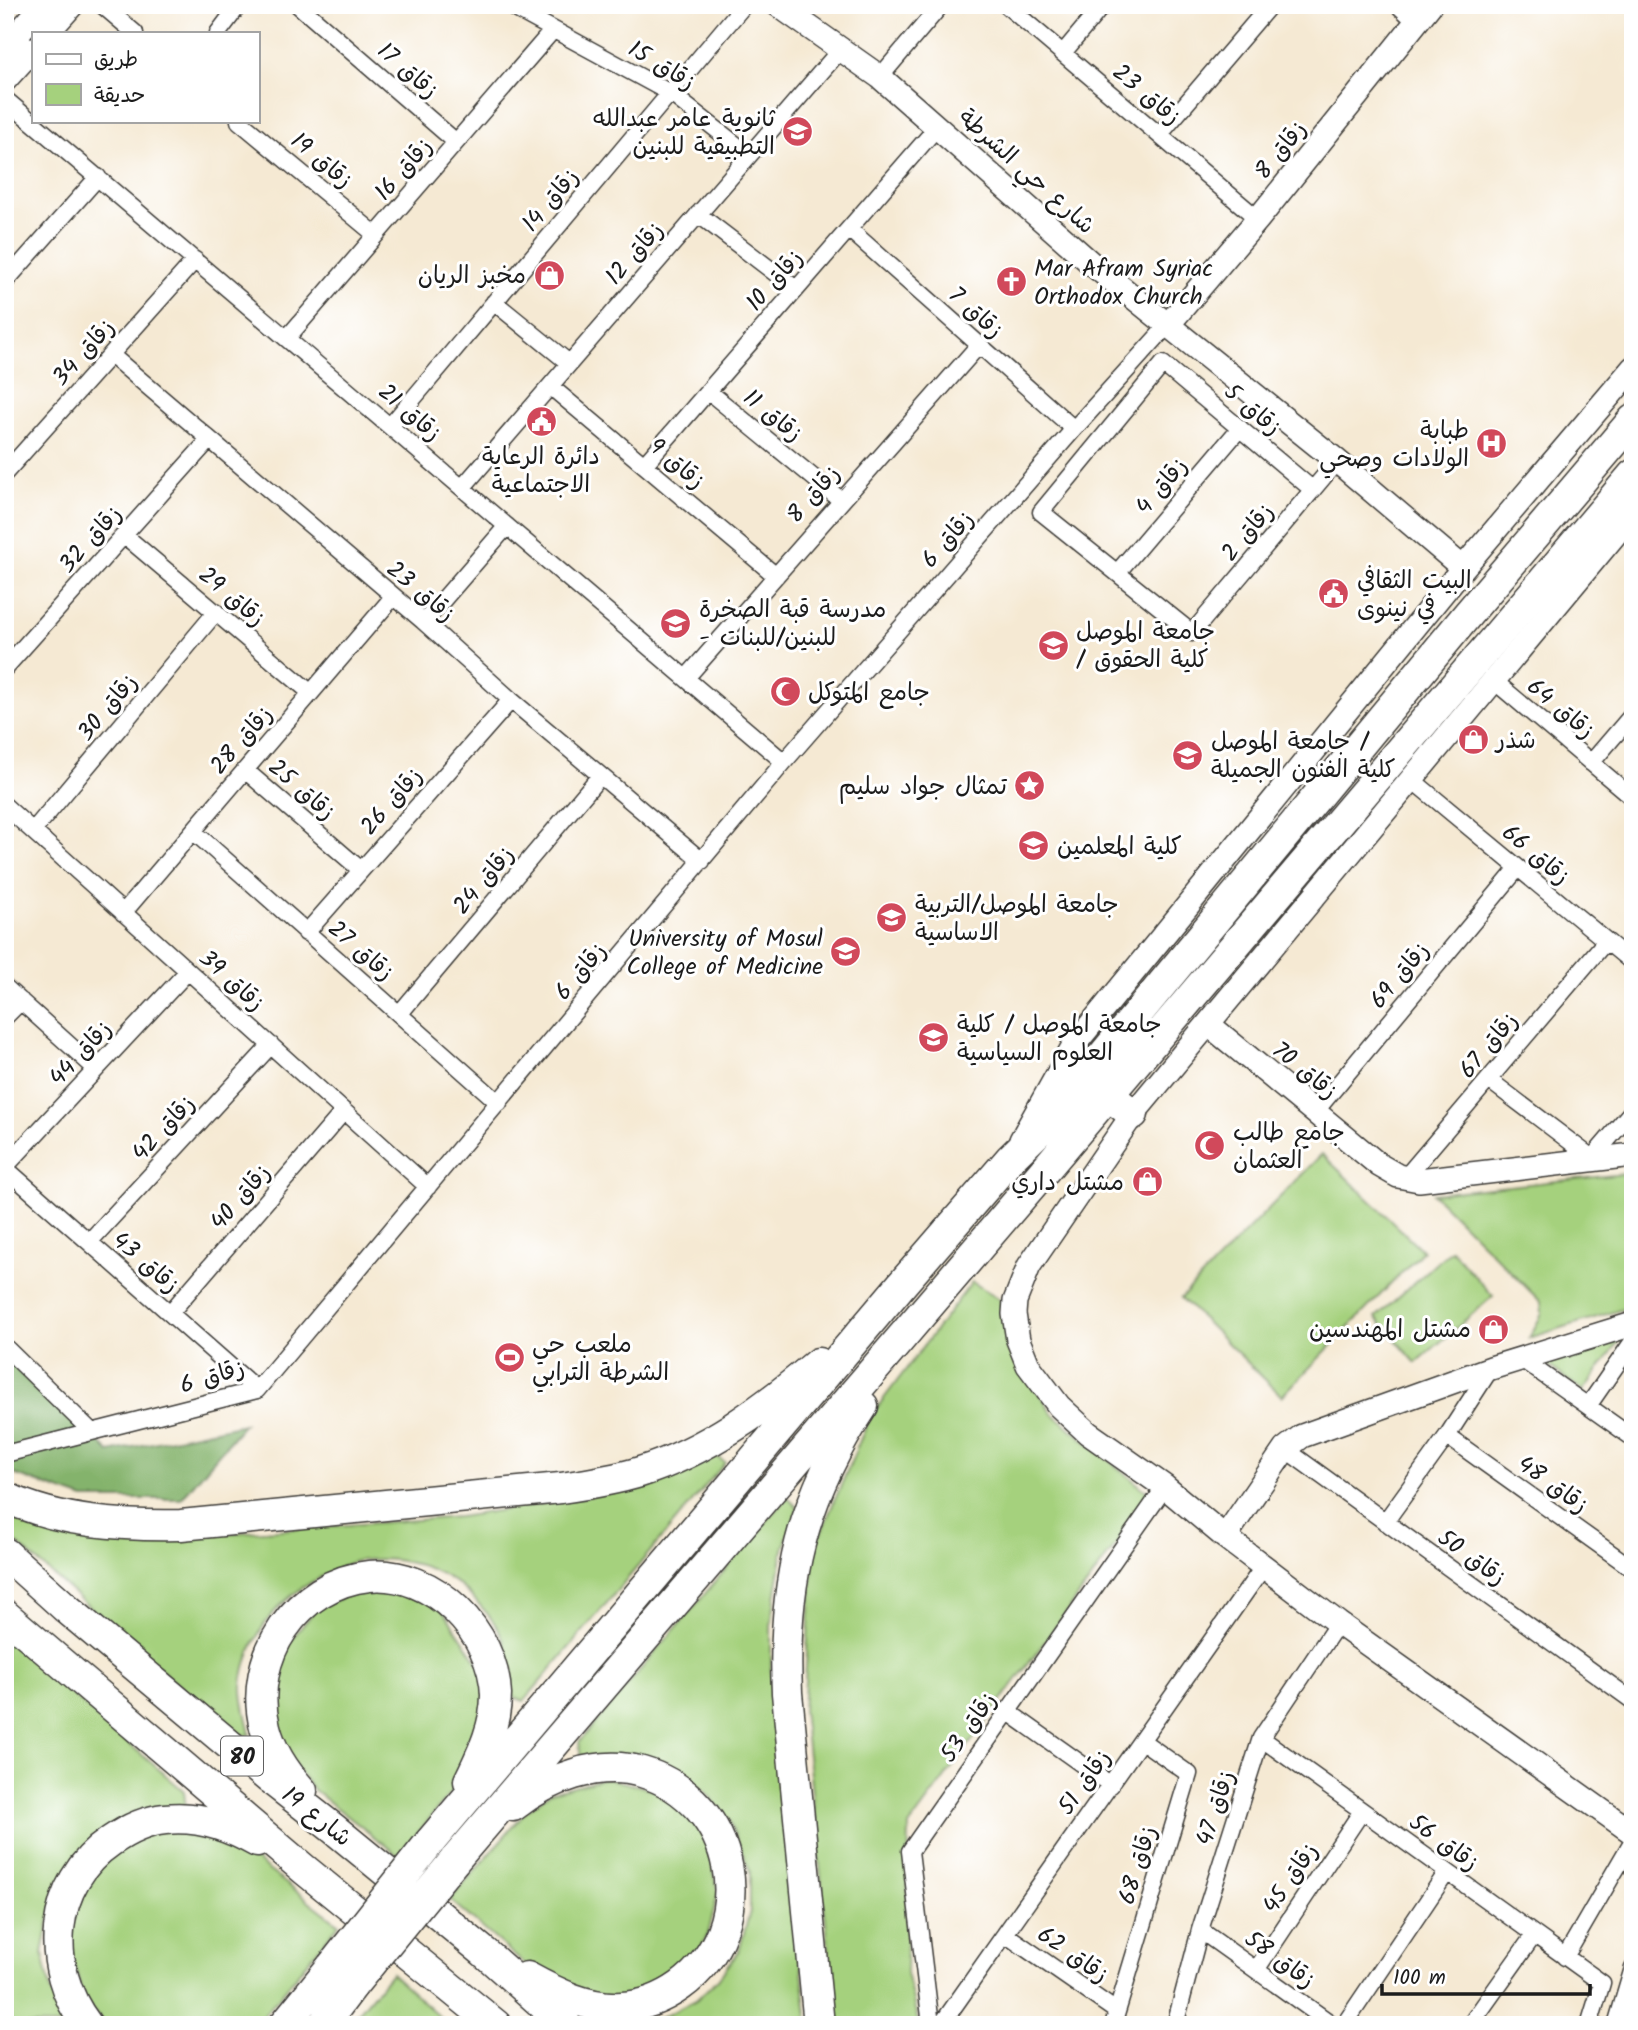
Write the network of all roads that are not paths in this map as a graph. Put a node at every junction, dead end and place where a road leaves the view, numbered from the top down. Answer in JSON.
{"nodes":[{"id":1,"x":43,"y":5,"type":"edge"},
{"id":2,"x":72,"y":5,"type":"edge"},
{"id":3,"x":102,"y":5,"type":"edge"},
{"id":4,"x":239,"y":5,"type":"edge"},
{"id":5,"x":298,"y":5,"type":"edge"},
{"id":6,"x":508,"y":5,"type":"edge"},
{"id":7,"x":744,"y":5,"type":"edge"},
{"id":8,"x":778,"y":5,"type":"edge"},
{"id":9,"x":941,"y":5,"type":"edge"},
{"id":10,"x":1006,"y":5,"type":"edge"},
{"id":11,"x":1103,"y":5,"type":"edge"},
{"id":12,"x":1270,"y":5,"type":"edge"},
{"id":13,"x":1398,"y":5,"type":"edge"},
{"id":14,"x":1423,"y":14,"type":"edge"},
{"id":15,"x":553,"y":30,"type":"junction"},
{"id":16,"x":48,"y":32,"type":"edge"},
{"id":17,"x":134,"y":32,"type":"edge"},
{"id":18,"x":219,"y":32,"type":"edge"},
{"id":19,"x":5,"y":48,"type":"edge"},
{"id":20,"x":841,"y":49,"type":"junction"},
{"id":21,"x":32,"y":50,"type":"edge"},
{"id":22,"x":1063,"y":53,"type":"junction"},
{"id":23,"x":880,"y":77,"type":"junction"},
{"id":24,"x":5,"y":80,"type":"edge"},
{"id":25,"x":670,"y":93,"type":"junction"},
{"id":26,"x":5,"y":99,"type":"edge"},
{"id":27,"x":32,"y":122,"type":"edge"},
{"id":28,"x":32,"y":122,"type":"edge"},
{"id":29,"x":240,"y":122,"type":"edge"},
{"id":30,"x":938,"y":126,"type":"junction"},
{"id":31,"x":1160,"y":134,"type":"junction"},
{"id":32,"x":456,"y":142,"type":"junction"},
{"id":33,"x":750,"y":155,"type":"junction"},
{"id":34,"x":98,"y":177,"type":"junction"},
{"id":35,"x":698,"y":214,"type":"junction"},
{"id":36,"x":1258,"y":219,"type":"junction"},
{"id":37,"x":849,"y":229,"type":"junction"},
{"id":38,"x":376,"y":235,"type":"junction"},
{"id":39,"x":195,"y":260,"type":"junction"},
{"id":40,"x":5,"y":282,"type":"edge"},
{"id":41,"x":796,"y":289,"type":"junction"},
{"id":42,"x":494,"y":302,"type":"junction"},
{"id":43,"x":1167,"y":326,"type":"junction"},
{"id":44,"x":287,"y":338,"type":"junction"},
{"id":45,"x":979,"y":345,"type":"junction"},
{"id":46,"x":111,"y":355,"type":"junction"},
{"id":47,"x":569,"y":363,"type":"junction"},
{"id":48,"x":1633,"y":368,"type":"edge"},
{"id":49,"x":550,"y":386,"type":"junction"},
{"id":50,"x":708,"y":391,"type":"junction"},
{"id":51,"x":1633,"y":420,"type":"edge"},
{"id":52,"x":391,"y":425,"type":"junction"},
{"id":53,"x":1240,"y":428,"type":"junction"},
{"id":54,"x":1074,"y":429,"type":"junction"},
{"id":55,"x":209,"y":440,"type":"junction"},
{"id":56,"x":1337,"y":461,"type":"junction"},
{"id":57,"x":644,"y":465,"type":"junction"},
{"id":58,"x":5,"y":473,"type":"edge"},
{"id":59,"x":1633,"y":475,"type":"edge"},
{"id":60,"x":462,"y":488,"type":"junction"},
{"id":61,"x":1314,"y":490,"type":"junction"},
{"id":62,"x":842,"y":500,"type":"junction"},
{"id":63,"x":1633,"y":513,"type":"edge"},
{"id":64,"x":507,"y":526,"type":"junction"},
{"id":65,"x":124,"y":535,"type":"junction"},
{"id":66,"x":1463,"y":568,"type":"junction"},
{"id":67,"x":1117,"y":573,"type":"junction"},
{"id":68,"x":776,"y":576,"type":"junction"},
{"id":69,"x":393,"y":597,"type":"junction"},
{"id":70,"x":216,"y":612,"type":"junction"},
{"id":71,"x":424,"y":622,"type":"junction"},
{"id":72,"x":5,"y":668,"type":"edge"},
{"id":73,"x":686,"y":678,"type":"junction"},
{"id":74,"x":1493,"y":680,"type":"junction"},
{"id":75,"x":312,"y":693,"type":"junction"},
{"id":76,"x":510,"y":700,"type":"junction"},
{"id":77,"x":1633,"y":714,"type":"edge"},
{"id":78,"x":784,"y":762,"type":"junction"},
{"id":79,"x":1591,"y":763,"type":"junction"},
{"id":80,"x":246,"y":770,"type":"junction"},
{"id":81,"x":600,"y":776,"type":"junction"},
{"id":82,"x":1410,"y":779,"type":"junction"},
{"id":83,"x":1633,"y":798,"type":"edge"},
{"id":84,"x":5,"y":806,"type":"edge"},
{"id":85,"x":33,"y":831,"type":"junction"},
{"id":86,"x":193,"y":831,"type":"junction"},
{"id":87,"x":702,"y":861,"type":"junction"},
{"id":88,"x":1518,"y":869,"type":"junction"},
{"id":89,"x":361,"y":870,"type":"junction"},
{"id":90,"x":124,"y":913,"type":"junction"},
{"id":91,"x":306,"y":933,"type":"junction"},
{"id":92,"x":1605,"y":941,"type":"junction"},
{"id":93,"x":1633,"y":963,"type":"edge"},
{"id":94,"x":188,"y":971,"type":"junction"},
{"id":95,"x":5,"y":987,"type":"edge"},
{"id":96,"x":21,"y":1001,"type":"junction"},
{"id":97,"x":400,"y":1013,"type":"junction"},
{"id":98,"x":5,"y":1017,"type":"edge"},
{"id":99,"x":1208,"y":1024,"type":"junction"},
{"id":100,"x":271,"y":1045,"type":"junction"},
{"id":101,"x":96,"y":1069,"type":"junction"},
{"id":102,"x":1489,"y":1080,"type":"junction"},
{"id":103,"x":1108,"y":1095,"type":"junction"},
{"id":104,"x":499,"y":1103,"type":"junction"},
{"id":105,"x":1633,"y":1110,"type":"edge"},
{"id":106,"x":344,"y":1111,"type":"junction"},
{"id":107,"x":1315,"y":1112,"type":"junction"},
{"id":108,"x":1133,"y":1114,"type":"junction"},
{"id":109,"x":1633,"y":1154,"type":"edge"},
{"id":110,"x":1592,"y":1158,"type":"junction"},
{"id":111,"x":1010,"y":1159,"type":"junction"},
{"id":112,"x":5,"y":1167,"type":"edge"},
{"id":113,"x":1405,"y":1178,"type":"junction"},
{"id":114,"x":428,"y":1187,"type":"junction"},
{"id":115,"x":89,"y":1242,"type":"junction"},
{"id":116,"x":902,"y":1284,"type":"junction"},
{"id":117,"x":937,"y":1296,"type":"junction"},
{"id":118,"x":170,"y":1313,"type":"junction"},
{"id":119,"x":1633,"y":1324,"type":"edge"},
{"id":120,"x":1633,"y":1340,"type":"edge"},
{"id":121,"x":5,"y":1347,"type":"edge"},
{"id":122,"x":1520,"y":1358,"type":"junction"},
{"id":123,"x":1491,"y":1368,"type":"junction"},
{"id":124,"x":257,"y":1390,"type":"junction"},
{"id":125,"x":1588,"y":1406,"type":"junction"},
{"id":126,"x":92,"y":1432,"type":"junction"},
{"id":127,"x":1447,"y":1436,"type":"junction"},
{"id":128,"x":1633,"y":1438,"type":"edge"},
{"id":129,"x":1285,"y":1450,"type":"junction"},
{"id":130,"x":5,"y":1454,"type":"edge"},
{"id":131,"x":1165,"y":1487,"type":"junction"},
{"id":132,"x":5,"y":1497,"type":"edge"},
{"id":133,"x":1385,"y":1522,"type":"junction"},
{"id":134,"x":1226,"y":1537,"type":"junction"},
{"id":135,"x":5,"y":1553,"type":"edge"},
{"id":136,"x":1264,"y":1566,"type":"junction"},
{"id":137,"x":1633,"y":1569,"type":"edge"},
{"id":138,"x":5,"y":1615,"type":"edge"},
{"id":139,"x":1338,"y":1623,"type":"junction"},
{"id":140,"x":1633,"y":1701,"type":"edge"},
{"id":141,"x":1007,"y":1711,"type":"junction"},
{"id":142,"x":1261,"y":1738,"type":"junction"},
{"id":143,"x":1142,"y":1741,"type":"junction"},
{"id":144,"x":1111,"y":1785,"type":"junction"},
{"id":145,"x":1362,"y":1811,"type":"junction"},
{"id":146,"x":334,"y":1829,"type":"junction"},
{"id":147,"x":1633,"y":1833,"type":"edge"},
{"id":148,"x":437,"y":1835,"type":"junction"},
{"id":149,"x":475,"y":1837,"type":"junction"},
{"id":150,"x":1633,"y":1840,"type":"edge"},
{"id":151,"x":305,"y":1870,"type":"junction"},
{"id":152,"x":1447,"y":1872,"type":"junction"},
{"id":153,"x":1200,"y":1930,"type":"junction"},
{"id":154,"x":1005,"y":1934,"type":"junction"},
{"id":155,"x":1534,"y":1935,"type":"junction"},
{"id":156,"x":484,"y":1952,"type":"junction"},
{"id":157,"x":1565,"y":1957,"type":"junction"},
{"id":158,"x":1633,"y":1968,"type":"edge"},
{"id":159,"x":1256,"y":1970,"type":"junction"},
{"id":160,"x":335,"y":1978,"type":"junction"},
{"id":161,"x":456,"y":1993,"type":"junction"},
{"id":162,"x":1628,"y":2003,"type":"edge"},
{"id":163,"x":1115,"y":2018,"type":"edge"},
{"id":164,"x":328,"y":2020,"type":"edge"},
{"id":165,"x":87,"y":2025,"type":"edge"},
{"id":166,"x":272,"y":2025,"type":"edge"},
{"id":167,"x":284,"y":2025,"type":"edge"},
{"id":168,"x":482,"y":2025,"type":"edge"},
{"id":169,"x":496,"y":2025,"type":"edge"},
{"id":170,"x":566,"y":2025,"type":"edge"},
{"id":171,"x":819,"y":2025,"type":"edge"},
{"id":172,"x":931,"y":2025,"type":"edge"},
{"id":173,"x":942,"y":2025,"type":"edge"},
{"id":174,"x":1175,"y":2025,"type":"edge"},
{"id":175,"x":1333,"y":2025,"type":"edge"},
{"id":176,"x":1344,"y":2025,"type":"edge"},
{"id":177,"x":1470,"y":2025,"type":"edge"},
{"id":178,"x":1589,"y":2025,"type":"edge"},
{"id":179,"x":1616,"y":2025,"type":"edge"}],
"edges":[{"from":1,"to":19,"type":"street"},
{"from":2,"to":16,"type":"street"},
{"from":3,"to":17,"type":"street"},
{"from":4,"to":18,"type":"street"},
{"from":5,"to":32,"type":"street","name":"زقاق 17"},
{"from":6,"to":15,"type":"street","name":"زقاق 15"},
{"from":7,"to":25,"type":"street","name":"زقاق 14"},
{"from":8,"to":20,"type":"street","name":"شارع حي الشرطة"},
{"from":9,"to":23,"type":"street"},
{"from":10,"to":22,"type":"street","name":"زقاق 23"},
{"from":11,"to":22,"type":"street"},
{"from":12,"to":31,"type":"street"},
{"from":13,"to":14,"type":"street"},
{"from":14,"to":36,"type":"street","name":"زقاق 8"},
{"from":15,"to":25,"type":"street","name":"زقاق 15"},
{"from":15,"to":32,"type":"street","name":"زقاق 16"},
{"from":20,"to":23,"type":"street","name":"شارع حي الشرطة"},
{"from":20,"to":33,"type":"street","name":"زقاق 12"},
{"from":21,"to":24,"type":"street"},
{"from":22,"to":31,"type":"street","name":"زقاق 23"},
{"from":23,"to":30,"type":"street","name":"شارع حي الشرطة"},
{"from":25,"to":33,"type":"street","name":"زقاق 15"},
{"from":25,"to":42,"type":"street","name":"زقاق 14"},
{"from":26,"to":27,"type":"street","name":"زقاق 21"},
{"from":28,"to":34,"type":"street","name":"زقاق 21"},
{"from":29,"to":38,"type":"street","name":"زقاق 19"},
{"from":30,"to":37,"type":"street","name":"زقاق 10"},
{"from":30,"to":43,"type":"street","name":"شارع حي الشرطة"},
{"from":31,"to":36,"type":"street","name":"زقاق 23"},
{"from":32,"to":38,"type":"street","name":"زقاق 16"},
{"from":33,"to":35,"type":"street","name":"زقاق 12"},
{"from":34,"to":39,"type":"street","name":"زقاق 21"},
{"from":34,"to":40,"type":"street"},
{"from":35,"to":41,"type":"street"},
{"from":35,"to":47,"type":"street","name":"زقاق 12"},
{"from":36,"to":43,"type":"street","name":"زقاق 8"},
{"from":37,"to":41,"type":"street","name":"زقاق 10"},
{"from":37,"to":45,"type":"street","name":"زقاق 7"},
{"from":38,"to":44,"type":"street","name":"زقاق 16"},
{"from":39,"to":44,"type":"street","name":"زقاق 21"},
{"from":39,"to":46,"type":"street","name":"زقاق 34"},
{"from":41,"to":50,"type":"street","name":"زقاق 10"},
{"from":42,"to":47,"type":"street"},
{"from":42,"to":52,"type":"street","name":"زقاق 14"},
{"from":43,"to":54,"type":"street","name":"زقاق 6"},
{"from":43,"to":56,"type":"street","name":"شارع حي الشرطة"},
{"from":44,"to":52,"type":"street","name":"زقاق 21"},
{"from":45,"to":54,"type":"street","name":"زقاق 7"},
{"from":45,"to":62,"type":"street","name":"زقاق 8"},
{"from":46,"to":55,"type":"street","name":"زقاق 23"},
{"from":46,"to":58,"type":"street","name":"زقاق 34"},
{"from":47,"to":49,"type":"street","name":"زقاق 12"},
{"from":48,"to":66,"type":"street"},
{"from":49,"to":57,"type":"street","name":"زقاق 9"},
{"from":49,"to":60,"type":"street","name":"زقاق 12"},
{"from":50,"to":57,"type":"street","name":"زقاق 10"},
{"from":50,"to":62,"type":"street","name":"زقاق 11"},
{"from":51,"to":111,"type":"highway"},
{"from":52,"to":60,"type":"street","name":"زقاق 21"},
{"from":53,"to":61,"type":"street","name":"زقاق 5"},
{"from":53,"to":67,"type":"street","name":"زقاق 4"},
{"from":53,"to":67,"type":"street","name":"زقاق 5"},
{"from":54,"to":78,"type":"street","name":"زقاق 6"},
{"from":55,"to":65,"type":"street","name":"زقاق 32"},
{"from":55,"to":69,"type":"street","name":"زقاق 23"},
{"from":56,"to":61,"type":"street","name":"زقاق 2"},
{"from":56,"to":66,"type":"street","name":"شارع حي الشرطة"},
{"from":57,"to":68,"type":"street","name":"زقاق 9"},
{"from":59,"to":103,"type":"highway"},
{"from":60,"to":64,"type":"street","name":"زقاق 21"},
{"from":61,"to":67,"type":"street","name":"زقاق 2"},
{"from":62,"to":68,"type":"street","name":"زقاق 8"},
{"from":63,"to":74,"type":"street"},
{"from":64,"to":71,"type":"street"},
{"from":64,"to":73,"type":"street","name":"زقاق 21"},
{"from":65,"to":70,"type":"street","name":"زقاق 29"},
{"from":65,"to":72,"type":"street","name":"زقاق 32"},
{"from":66,"to":111,"type":"street"},
{"from":68,"to":73,"type":"street","name":"زقاق 8"},
{"from":69,"to":71,"type":"street","name":"زقاق 23"},
{"from":69,"to":75,"type":"street","name":"زقاق 28"},
{"from":70,"to":75,"type":"street","name":"زقاق 29"},
{"from":70,"to":85,"type":"street","name":"زقاق 30"},
{"from":71,"to":76,"type":"street","name":"زقاق 23"},
{"from":73,"to":78,"type":"street","name":"زقاق 21"},
{"from":74,"to":79,"type":"street","name":"زقاق 64"},
{"from":74,"to":82,"type":"street"},
{"from":75,"to":80,"type":"street","name":"زقاق 28"},
{"from":76,"to":81,"type":"street","name":"زقاق 23"},
{"from":76,"to":89,"type":"street","name":"زقاق 26"},
{"from":77,"to":79,"type":"street"},
{"from":78,"to":87,"type":"street","name":"زقاق 6"},
{"from":79,"to":83,"type":"street","name":"زقاق 64"},
{"from":80,"to":86,"type":"street","name":"زقاق 28"},
{"from":80,"to":89,"type":"street","name":"زقاق 25"},
{"from":81,"to":87,"type":"street","name":"زقاق 23"},
{"from":81,"to":97,"type":"street","name":"زقاق 24"},
{"from":82,"to":88,"type":"street","name":"زقاق 66"},
{"from":82,"to":99,"type":"street"},
{"from":84,"to":85,"type":"street","name":"زقاق 39"},
{"from":85,"to":90,"type":"street","name":"زقاق 39"},
{"from":86,"to":90,"type":"street","name":"زقاق 28"},
{"from":86,"to":91,"type":"street","name":"زقاق 27"},
{"from":87,"to":104,"type":"street","name":"زقاق 6"},
{"from":88,"to":92,"type":"street","name":"زقاق 66"},
{"from":88,"to":107,"type":"street","name":"زقاق 69"},
{"from":89,"to":91,"type":"street","name":"زقاق 26"},
{"from":90,"to":94,"type":"street","name":"زقاق 39"},
{"from":91,"to":97,"type":"street","name":"زقاق 27"},
{"from":92,"to":93,"type":"street","name":"زقاق 66"},
{"from":92,"to":102,"type":"street","name":"زقاق 67"},
{"from":94,"to":100,"type":"street","name":"زقاق 39"},
{"from":94,"to":101,"type":"street","name":"زقاق 44"},
{"from":95,"to":96,"type":"street"},
{"from":96,"to":98,"type":"street"},
{"from":96,"to":101,"type":"street"},
{"from":97,"to":104,"type":"street","name":"زقاق 27"},
{"from":99,"to":107,"type":"street","name":"زقاق 70"},
{"from":99,"to":108,"type":"street"},
{"from":100,"to":106,"type":"street","name":"زقاق 39"},
{"from":100,"to":115,"type":"street","name":"زقاق 42"},
{"from":101,"to":112,"type":"street","name":"زقاق 44"},
{"from":102,"to":110,"type":"street"},
{"from":102,"to":113,"type":"street","name":"زقاق 67"},
{"from":103,"to":108,"type":"highway"},
{"from":103,"to":117,"type":"highway"},
{"from":104,"to":114,"type":"street","name":"زقاق 6"},
{"from":105,"to":110,"type":"street"},
{"from":106,"to":114,"type":"street","name":"زقاق 39"},
{"from":106,"to":118,"type":"street","name":"زقاق 40"},
{"from":107,"to":113,"type":"street","name":"زقاق 70"},
{"from":108,"to":131,"type":"street"},
{"from":109,"to":110,"type":"street"},
{"from":110,"to":113,"type":"street"},
{"from":111,"to":116,"type":"highway"},
{"from":112,"to":115,"type":"street","name":"زقاق 43"},
{"from":114,"to":124,"type":"street","name":"زقاق 6"},
{"from":115,"to":118,"type":"street","name":"زقاق 43"},
{"from":116,"to":132,"type":"highway"},
{"from":116,"to":148,"type":"highway"},
{"from":117,"to":149,"type":"highway"},
{"from":117,"to":171,"type":"highway"},
{"from":118,"to":124,"type":"street","name":"زقاق 43"},
{"from":119,"to":122,"type":"street"},
{"from":120,"to":125,"type":"street"},
{"from":121,"to":126,"type":"street"},
{"from":122,"to":123,"type":"street"},
{"from":122,"to":125,"type":"street"},
{"from":123,"to":127,"type":"street"},
{"from":123,"to":129,"type":"street"},
{"from":124,"to":126,"type":"street","name":"زقاق 6"},
{"from":125,"to":128,"type":"street"},
{"from":126,"to":130,"type":"street","name":"زقاق 6"},
{"from":127,"to":133,"type":"street"},
{"from":127,"to":137,"type":"street","name":"زقاق 48"},
{"from":129,"to":133,"type":"street","name":"زقاق 50"},
{"from":129,"to":134,"type":"street"},
{"from":131,"to":134,"type":"street"},
{"from":131,"to":141,"type":"street","name":"زقاق 53"},
{"from":133,"to":140,"type":"street","name":"زقاق 50"},
{"from":134,"to":136,"type":"street"},
{"from":135,"to":146,"type":"highway","name":"شارع 19","number":"80"},
{"from":136,"to":139,"type":"street"},
{"from":136,"to":143,"type":"street","name":"زقاق 51"},
{"from":138,"to":151,"type":"highway","name":"شارع 19","number":"80"},
{"from":139,"to":142,"type":"street","name":"زقاق 47"},
{"from":139,"to":147,"type":"street"},
{"from":141,"to":144,"type":"street"},
{"from":141,"to":172,"type":"street","name":"زقاق 53"},
{"from":142,"to":145,"type":"street","name":"زقاق 56"},
{"from":142,"to":153,"type":"street","name":"زقاق 47"},
{"from":143,"to":144,"type":"street","name":"زقاق 51"},
{"from":143,"to":163,"type":"street","name":"زقاق 68"},
{"from":144,"to":154,"type":"street","name":"زقاق 51"},
{"from":145,"to":152,"type":"street","name":"زقاق 56"},
{"from":145,"to":159,"type":"street","name":"زقاق 45"},
{"from":146,"to":148,"type":"highway"},
{"from":146,"to":156,"type":"highway","name":"شارع 19","number":"80"},
{"from":148,"to":160,"type":"highway","bridge":true},
{"from":149,"to":156,"type":"highway"},
{"from":149,"to":160,"type":"highway","bridge":true},
{"from":150,"to":157,"type":"street"},
{"from":151,"to":161,"type":"highway","name":"شارع 19","number":"80"},
{"from":151,"to":165,"type":"highway"},
{"from":152,"to":155,"type":"street","name":"زقاق 56"},
{"from":152,"to":176,"type":"street"},
{"from":153,"to":159,"type":"street","name":"زقاق 58"},
{"from":153,"to":174,"type":"street","name":"زقاق 47"},
{"from":154,"to":163,"type":"street","name":"زقاق 62"},
{"from":154,"to":173,"type":"street","name":"زقاق 51"},
{"from":155,"to":157,"type":"street","name":"زقاق 56"},
{"from":155,"to":177,"type":"street"},
{"from":156,"to":170,"type":"highway","name":"شارع 19","number":"80"},
{"from":157,"to":178,"type":"street","name":"زقاق 56"},
{"from":158,"to":162,"type":"street"},
{"from":159,"to":175,"type":"street","name":"زقاق 58"},
{"from":160,"to":164,"type":"highway"},
{"from":160,"to":166,"type":"highway"},
{"from":160,"to":167,"type":"highway"},
{"from":161,"to":168,"type":"highway"},
{"from":161,"to":169,"type":"highway","name":"شارع 19","number":"80"},
{"from":162,"to":179,"type":"street"}]}
